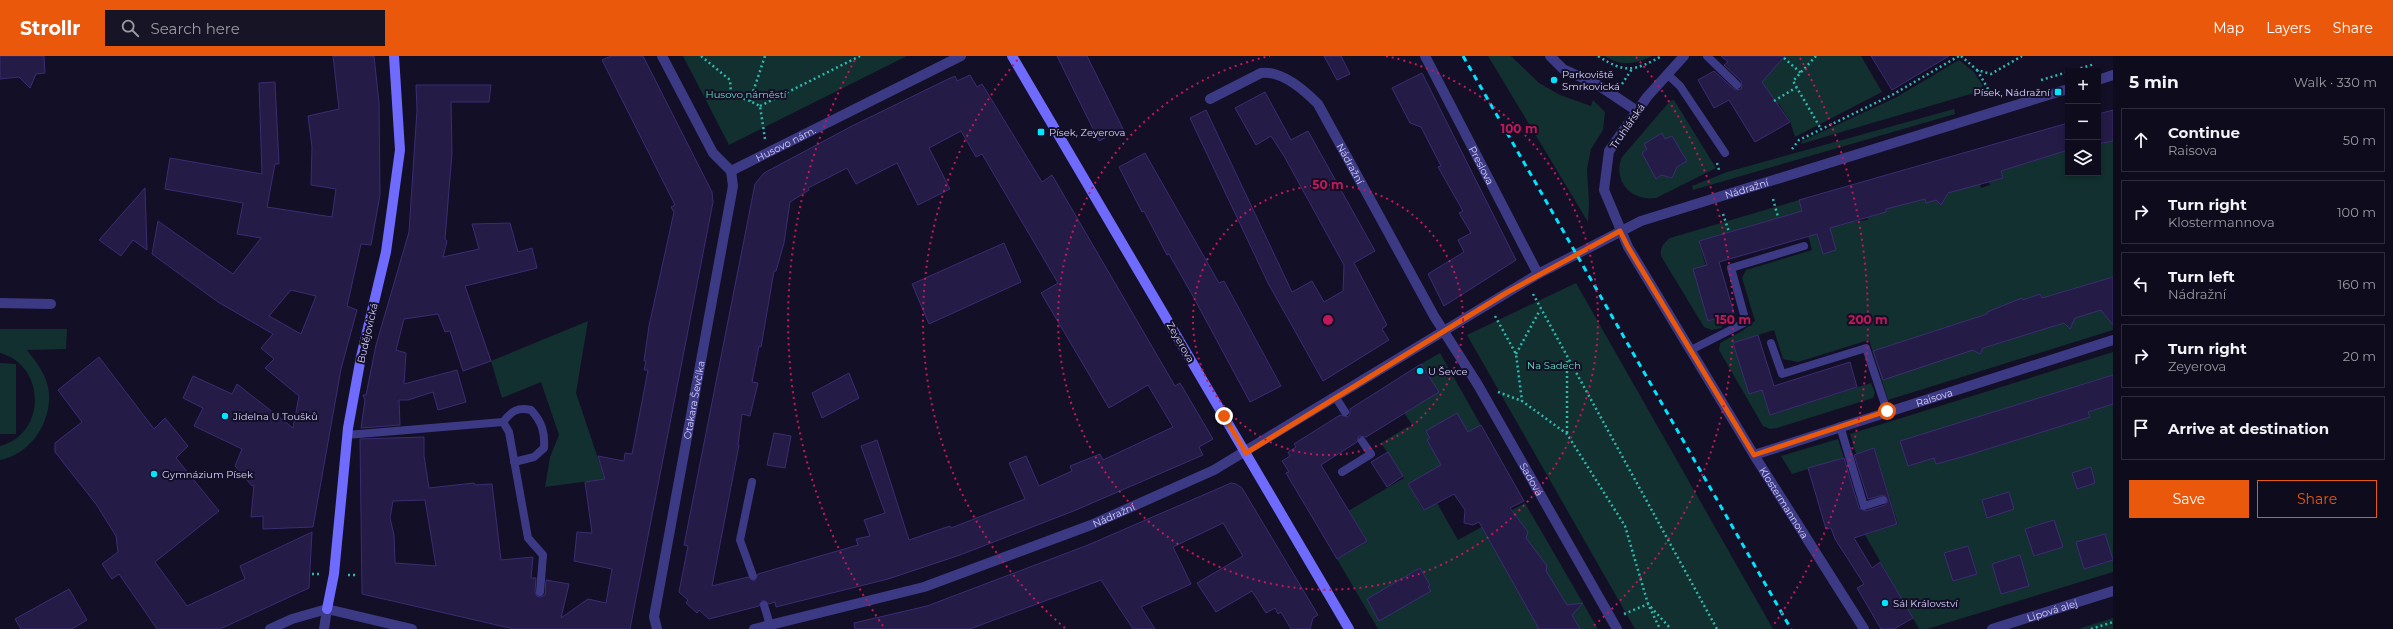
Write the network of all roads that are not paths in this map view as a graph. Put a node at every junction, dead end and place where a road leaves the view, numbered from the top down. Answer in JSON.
{"nodes":[{"id":1,"x":394,"y":56,"type":"edge"},
{"id":2,"x":662,"y":56,"type":"edge"},
{"id":3,"x":961,"y":56,"type":"edge"},
{"id":4,"x":1012,"y":56,"type":"edge"},
{"id":5,"x":1425,"y":56,"type":"edge"},
{"id":6,"x":1550,"y":56,"type":"edge"},
{"id":7,"x":1684,"y":56,"type":"edge"},
{"id":8,"x":1707,"y":56,"type":"edge"},
{"id":9,"x":1667,"y":74,"type":"junction"},
{"id":10,"x":2113,"y":75,"type":"edge"},
{"id":11,"x":2101,"y":79,"type":"edge"},
{"id":12,"x":1737,"y":85,"type":"dead end"},
{"id":13,"x":2065,"y":90,"type":"edge"},
{"id":14,"x":1210,"y":99,"type":"dead end"},
{"id":15,"x":1637,"y":111,"type":"junction"},
{"id":16,"x":1725,"y":153,"type":"dead end"},
{"id":17,"x":731,"y":171,"type":"junction"},
{"id":18,"x":1620,"y":231,"type":"junction"},
{"id":19,"x":1804,"y":246,"type":"dead end"},
{"id":20,"x":1538,"y":274,"type":"junction"},
{"id":21,"x":0,"y":303,"type":"edge"},
{"id":22,"x":51,"y":304,"type":"dead end"},
{"id":23,"x":1444,"y":332,"type":"junction"},
{"id":24,"x":2113,"y":340,"type":"edge"},
{"id":25,"x":1771,"y":343,"type":"dead end"},
{"id":26,"x":1691,"y":350,"type":"junction"},
{"id":27,"x":1336,"y":398,"type":"junction"},
{"id":28,"x":1887,"y":411,"type":"junction"},
{"id":29,"x":1344,"y":412,"type":"dead end"},
{"id":30,"x":503,"y":422,"type":"junction"},
{"id":31,"x":1840,"y":426,"type":"junction"},
{"id":32,"x":347,"y":435,"type":"junction"},
{"id":33,"x":1362,"y":441,"type":"dead end"},
{"id":34,"x":1246,"y":453,"type":"junction"},
{"id":35,"x":1754,"y":455,"type":"junction"},
{"id":36,"x":514,"y":462,"type":"junction"},
{"id":37,"x":1342,"y":472,"type":"dead end"},
{"id":38,"x":752,"y":482,"type":"dead end"},
{"id":39,"x":1883,"y":500,"type":"dead end"},
{"id":40,"x":753,"y":576,"type":"dead end"},
{"id":41,"x":540,"y":592,"type":"dead end"},
{"id":42,"x":2113,"y":592,"type":"edge"},
{"id":43,"x":764,"y":605,"type":"dead end"},
{"id":44,"x":327,"y":609,"type":"junction"},
{"id":45,"x":770,"y":625,"type":"junction"},
{"id":46,"x":270,"y":629,"type":"edge"},
{"id":47,"x":324,"y":629,"type":"edge"},
{"id":48,"x":412,"y":629,"type":"edge"},
{"id":49,"x":657,"y":629,"type":"edge"},
{"id":50,"x":754,"y":629,"type":"edge"},
{"id":51,"x":1349,"y":629,"type":"edge"},
{"id":52,"x":1617,"y":629,"type":"edge"},
{"id":53,"x":1864,"y":629,"type":"edge"},
{"id":54,"x":1992,"y":629,"type":"edge"}],
"edges":[{"from":1,"to":32,"type":"street","name":"Budějovická"},
{"from":2,"to":17,"type":"street"},
{"from":3,"to":17,"type":"street","name":"Husovo nám."},
{"from":4,"to":34,"type":"street","name":"Zeyerova"},
{"from":5,"to":20,"type":"street","name":"Preslova"},
{"from":6,"to":15,"type":"street"},
{"from":7,"to":9,"type":"street","name":"Truhlářská"},
{"from":8,"to":12,"type":"lane"},
{"from":9,"to":15,"type":"street","name":"Truhlářská"},
{"from":9,"to":16,"type":"lane"},
{"from":10,"to":11,"type":"street"},
{"from":13,"to":18,"type":"street","name":"Nádražní"},
{"from":14,"to":23,"type":"street","name":"Nádražní"},
{"from":15,"to":18,"type":"street","name":"Truhlářská"},
{"from":17,"to":49,"type":"street","name":"Otakara Ševčíka"},
{"from":18,"to":20,"type":"street","name":"Nádražní"},
{"from":18,"to":26,"type":"street","name":"Klostermannova"},
{"from":19,"to":26,"type":"lane"},
{"from":20,"to":23,"type":"street","name":"Nádražní"},
{"from":21,"to":22,"type":"street"},
{"from":23,"to":27,"type":"street","name":"Nádražní"},
{"from":23,"to":52,"type":"street","name":"Sadová"},
{"from":24,"to":28,"type":"street","name":"Raisova"},
{"from":25,"to":28,"type":"lane"},
{"from":26,"to":35,"type":"street","name":"Klostermannova"},
{"from":27,"to":29,"type":"lane"},
{"from":27,"to":34,"type":"street","name":"Nádražní"},
{"from":28,"to":31,"type":"street","name":"Raisova"},
{"from":30,"to":32,"type":"lane"},
{"from":30,"to":36,"type":"lane"},
{"from":30,"to":36,"type":"lane"},
{"from":31,"to":35,"type":"street","name":"Raisova"},
{"from":31,"to":39,"type":"lane"},
{"from":32,"to":44,"type":"street","name":"Budějovická"},
{"from":33,"to":37,"type":"lane"},
{"from":34,"to":45,"type":"street","name":"Nádražní"},
{"from":34,"to":51,"type":"street","name":"Zeyerova"},
{"from":35,"to":53,"type":"street","name":"Klostermannova"},
{"from":36,"to":41,"type":"lane"},
{"from":38,"to":40,"type":"lane"},
{"from":42,"to":54,"type":"street","name":"Lipová alej"},
{"from":43,"to":45,"type":"lane"},
{"from":44,"to":46,"type":"street"},
{"from":44,"to":47,"type":"street"},
{"from":44,"to":48,"type":"street"},
{"from":45,"to":50,"type":"street","name":"Nádražní"}]}
